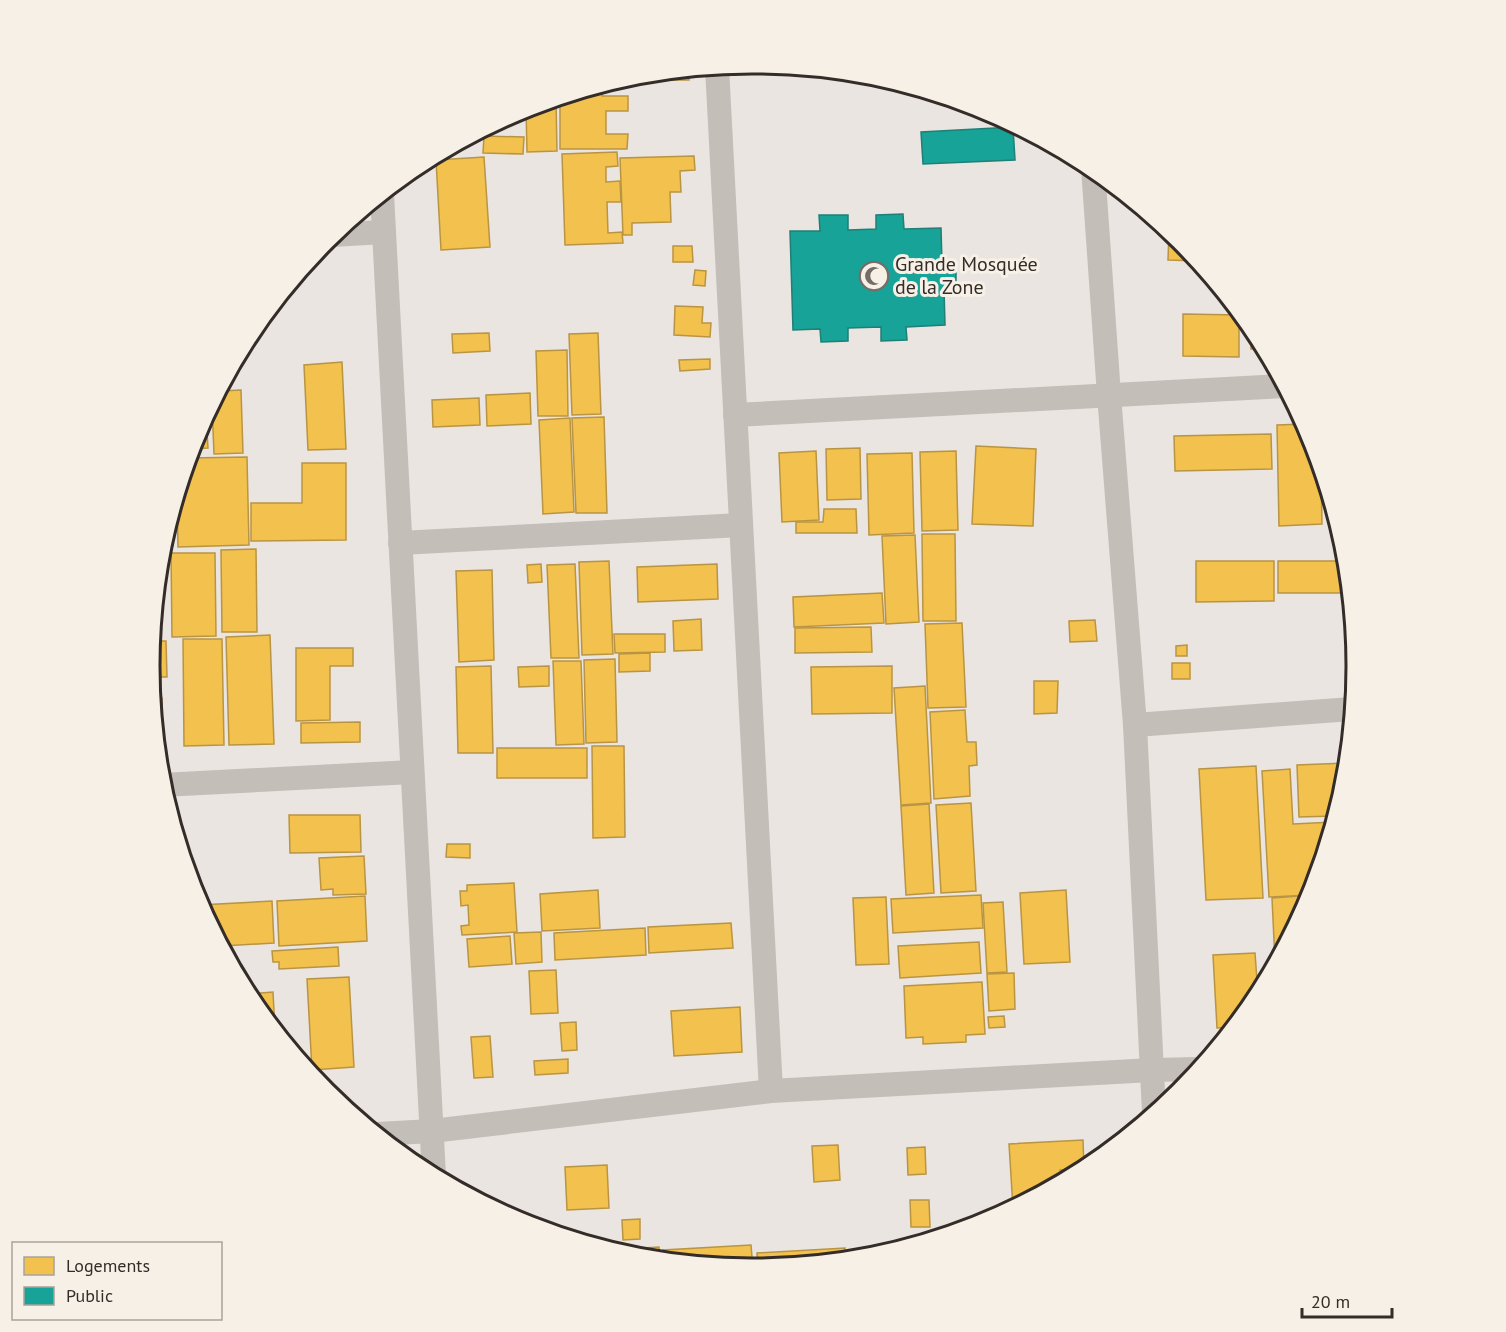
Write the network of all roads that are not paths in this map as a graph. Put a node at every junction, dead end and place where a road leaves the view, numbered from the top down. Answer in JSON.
{"nodes":[{"id":1,"x":717,"y":75,"type":"edge"},
{"id":2,"x":1094,"y":182,"type":"edge"},
{"id":3,"x":383,"y":204,"type":"edge"},
{"id":4,"x":384,"y":232,"type":"junction"},
{"id":5,"x":348,"y":234,"type":"edge"},
{"id":6,"x":1275,"y":386,"type":"edge"},
{"id":7,"x":1109,"y":395,"type":"junction"},
{"id":8,"x":735,"y":415,"type":"junction"},
{"id":9,"x":741,"y":525,"type":"junction"},
{"id":10,"x":400,"y":543,"type":"junction"},
{"id":11,"x":1344,"y":710,"type":"edge"},
{"id":12,"x":1135,"y":725,"type":"junction"},
{"id":13,"x":412,"y":772,"type":"junction"},
{"id":14,"x":173,"y":784,"type":"edge"},
{"id":15,"x":1187,"y":1069,"type":"edge"},
{"id":16,"x":1152,"y":1070,"type":"junction"},
{"id":17,"x":771,"y":1091,"type":"junction"},
{"id":18,"x":1153,"y":1102,"type":"edge"},
{"id":19,"x":432,"y":1131,"type":"junction"},
{"id":20,"x":389,"y":1133,"type":"edge"},
{"id":21,"x":434,"y":1165,"type":"edge"}],
"edges":[{"from":1,"to":8,"type":"street"},
{"from":2,"to":7,"type":"street"},
{"from":3,"to":4,"type":"street"},
{"from":4,"to":5,"type":"street"},
{"from":4,"to":10,"type":"street"},
{"from":6,"to":7,"type":"street"},
{"from":7,"to":8,"type":"street"},
{"from":7,"to":12,"type":"street"},
{"from":8,"to":9,"type":"street"},
{"from":9,"to":10,"type":"street"},
{"from":9,"to":17,"type":"street"},
{"from":10,"to":13,"type":"street"},
{"from":11,"to":12,"type":"street"},
{"from":12,"to":16,"type":"street"},
{"from":13,"to":14,"type":"street"},
{"from":13,"to":19,"type":"street"},
{"from":15,"to":16,"type":"street"},
{"from":16,"to":17,"type":"street"},
{"from":16,"to":18,"type":"street"},
{"from":17,"to":19,"type":"street"},
{"from":19,"to":20,"type":"street"},
{"from":19,"to":21,"type":"street"}]}
